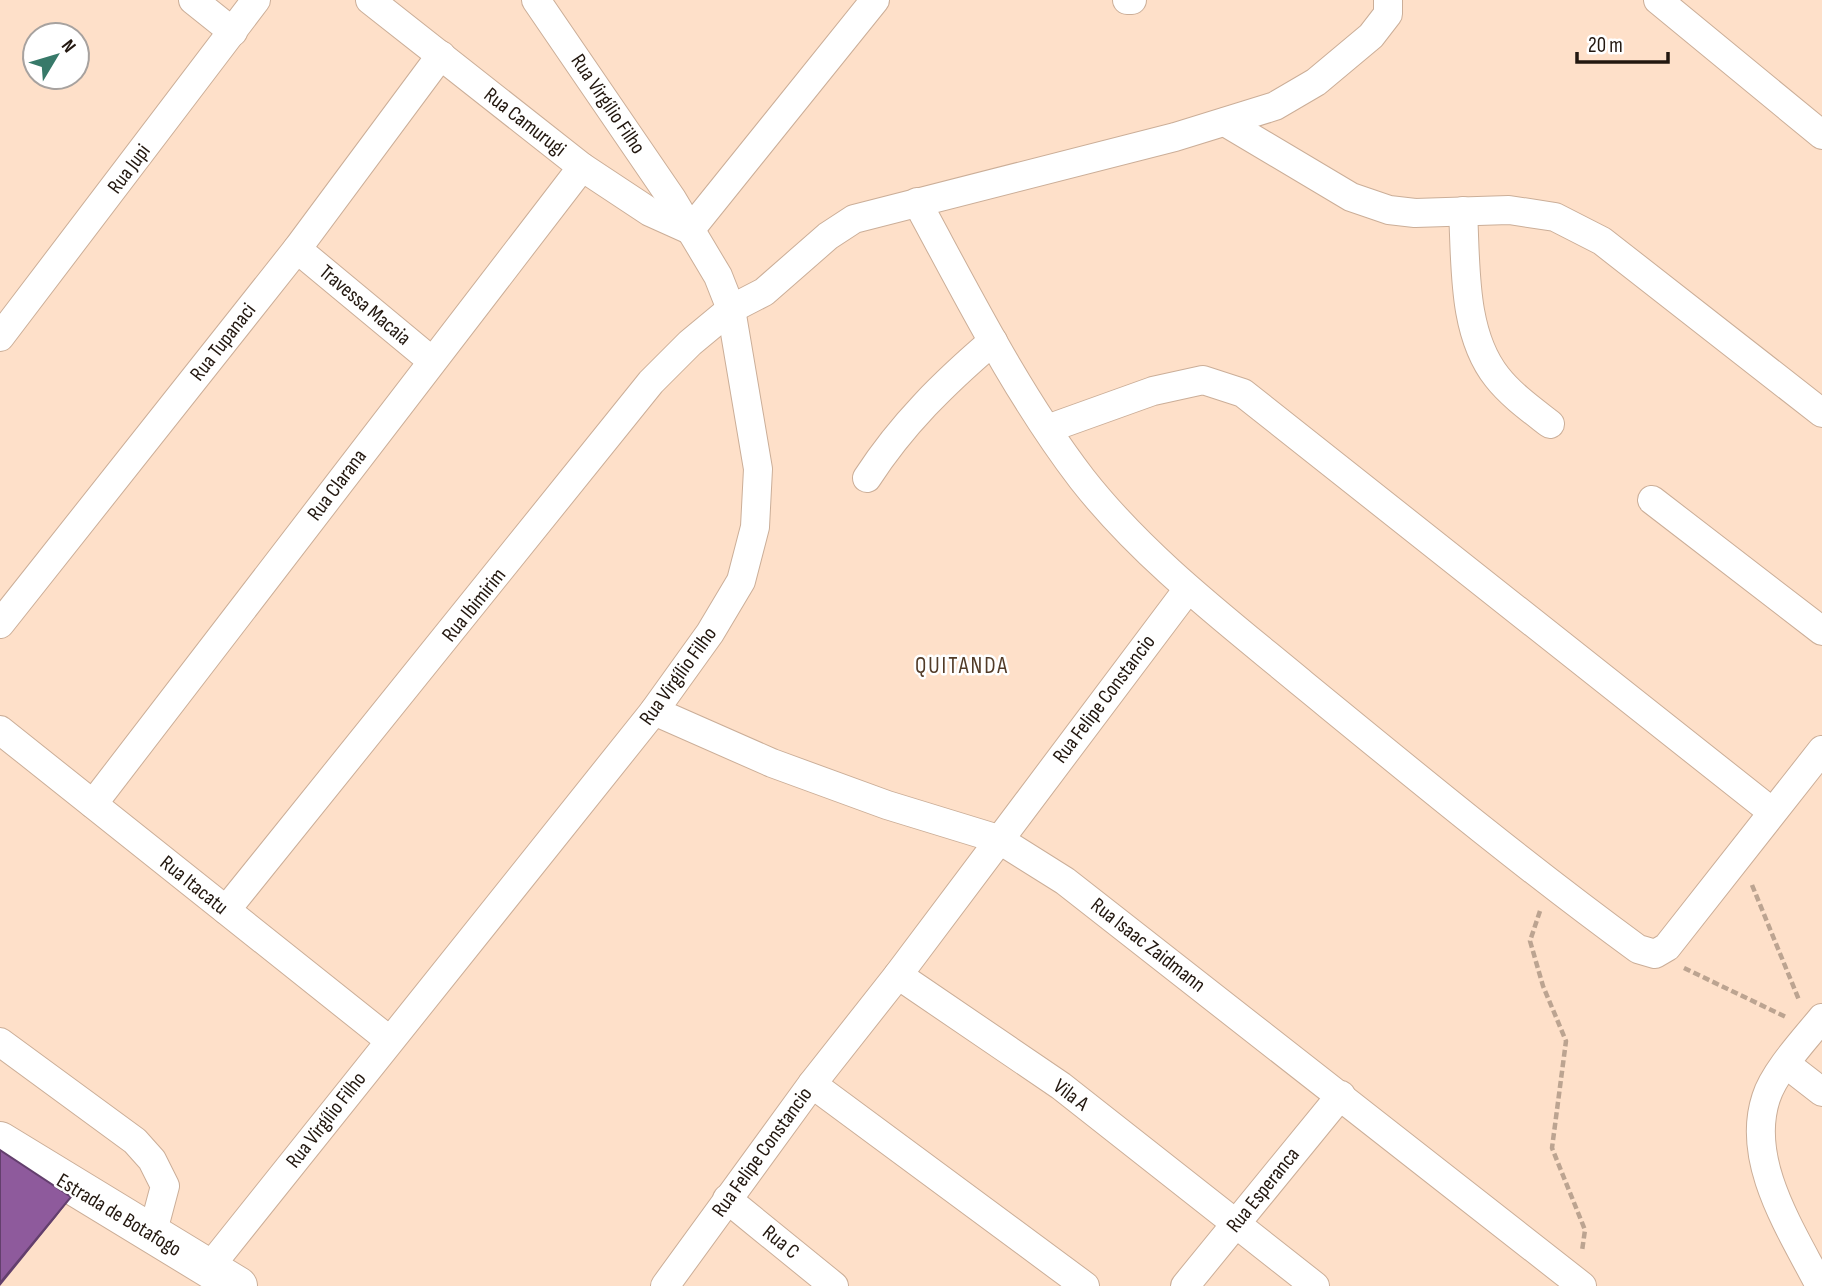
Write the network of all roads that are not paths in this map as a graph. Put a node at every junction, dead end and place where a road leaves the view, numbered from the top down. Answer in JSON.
{"nodes":[{"id":1,"x":193,"y":0,"type":"edge"},
{"id":2,"x":256,"y":0,"type":"edge"},
{"id":3,"x":370,"y":0,"type":"edge"},
{"id":4,"x":537,"y":0,"type":"edge"},
{"id":5,"x":875,"y":0,"type":"edge"},
{"id":6,"x":1658,"y":0,"type":"edge"},
{"id":7,"x":1390,"y":4,"type":"edge"},
{"id":8,"x":233,"y":32,"type":"junction"},
{"id":9,"x":440,"y":55,"type":"junction"},
{"id":10,"x":1225,"y":122,"type":"junction"},
{"id":11,"x":1822,"y":135,"type":"edge"},
{"id":12,"x":582,"y":167,"type":"junction"},
{"id":13,"x":917,"y":202,"type":"junction"},
{"id":14,"x":1463,"y":211,"type":"junction"},
{"id":15,"x":690,"y":230,"type":"junction"},
{"id":16,"x":297,"y":249,"type":"junction"},
{"id":17,"x":731,"y":309,"type":"junction"},
{"id":18,"x":0,"y":337,"type":"edge"},
{"id":19,"x":993,"y":341,"type":"junction"},
{"id":20,"x":432,"y":360,"type":"junction"},
{"id":21,"x":1822,"y":413,"type":"edge"},
{"id":22,"x":1550,"y":424,"type":"dead end"},
{"id":23,"x":1047,"y":429,"type":"junction"},
{"id":24,"x":867,"y":478,"type":"dead end"},
{"id":25,"x":1652,"y":500,"type":"dead end"},
{"id":26,"x":1188,"y":589,"type":"junction"},
{"id":27,"x":0,"y":624,"type":"edge"},
{"id":28,"x":1822,"y":631,"type":"edge"},
{"id":29,"x":654,"y":710,"type":"junction"},
{"id":30,"x":0,"y":730,"type":"edge"},
{"id":31,"x":1822,"y":750,"type":"edge"},
{"id":32,"x":93,"y":804,"type":"junction"},
{"id":33,"x":1771,"y":811,"type":"junction"},
{"id":34,"x":998,"y":839,"type":"junction"},
{"id":35,"x":226,"y":910,"type":"junction"},
{"id":36,"x":898,"y":975,"type":"junction"},
{"id":37,"x":1817,"y":1024,"type":"edge"},
{"id":38,"x":389,"y":1040,"type":"junction"},
{"id":39,"x":0,"y":1042,"type":"edge"},
{"id":40,"x":1786,"y":1064,"type":"junction"},
{"id":41,"x":813,"y":1084,"type":"junction"},
{"id":42,"x":1822,"y":1092,"type":"edge"},
{"id":43,"x":1341,"y":1095,"type":"junction"},
{"id":44,"x":0,"y":1141,"type":"edge"},
{"id":45,"x":727,"y":1199,"type":"junction"},
{"id":46,"x":1235,"y":1225,"type":"junction"},
{"id":47,"x":152,"y":1235,"type":"junction"},
{"id":48,"x":223,"y":1277,"type":"edge"},
{"id":49,"x":1580,"y":1284,"type":"edge"},
{"id":50,"x":665,"y":1286,"type":"edge"},
{"id":51,"x":834,"y":1286,"type":"edge"},
{"id":52,"x":1085,"y":1286,"type":"edge"},
{"id":53,"x":1185,"y":1286,"type":"edge"},
{"id":54,"x":1315,"y":1286,"type":"edge"},
{"id":55,"x":1820,"y":1286,"type":"edge"}],
"edges":[{"from":1,"to":8,"type":"street"},
{"from":2,"to":8,"type":"street","name":"Rua Jupi"},
{"from":3,"to":9,"type":"street","name":"Rua Camurugi"},
{"from":4,"to":15,"type":"street","name":"Rua Virgílio Filho"},
{"from":5,"to":15,"type":"street"},
{"from":6,"to":11,"type":"street"},
{"from":7,"to":10,"type":"street","name":"Rua Ibimirim"},
{"from":8,"to":18,"type":"street","name":"Rua Jupi"},
{"from":9,"to":12,"type":"street","name":"Rua Camurugi"},
{"from":9,"to":16,"type":"street","name":"Rua Tupanaci"},
{"from":10,"to":13,"type":"street","name":"Rua Ibimirim"},
{"from":10,"to":14,"type":"street"},
{"from":12,"to":15,"type":"street","name":"Rua Camurugi"},
{"from":12,"to":20,"type":"street","name":"Rua Clarana"},
{"from":13,"to":17,"type":"street","name":"Rua Ibimirim"},
{"from":13,"to":19,"type":"street"},
{"from":14,"to":21,"type":"street"},
{"from":14,"to":22,"type":"street"},
{"from":15,"to":17,"type":"street","name":"Rua Virgílio Filho"},
{"from":16,"to":20,"type":"street","name":"Travessa Macaia"},
{"from":16,"to":27,"type":"street","name":"Rua Tupanaci"},
{"from":17,"to":29,"type":"street","name":"Rua Virgílio Filho"},
{"from":17,"to":35,"type":"street","name":"Rua Ibimirim"},
{"from":19,"to":23,"type":"street"},
{"from":19,"to":24,"type":"street"},
{"from":20,"to":32,"type":"street","name":"Rua Clarana"},
{"from":23,"to":26,"type":"street"},
{"from":23,"to":33,"type":"street"},
{"from":25,"to":28,"type":"street"},
{"from":26,"to":33,"type":"street"},
{"from":26,"to":34,"type":"street","name":"Rua Felipe Constancio"},
{"from":29,"to":34,"type":"street","name":"Rua Isaac Zaidmann"},
{"from":29,"to":38,"type":"street","name":"Rua Virgílio Filho"},
{"from":30,"to":32,"type":"street","name":"Rua Itacatu"},
{"from":31,"to":33,"type":"street"},
{"from":32,"to":35,"type":"street","name":"Rua Itacatu"},
{"from":34,"to":36,"type":"street","name":"Rua Felipe Constancio"},
{"from":34,"to":43,"type":"street","name":"Rua Isaac Zaidmann"},
{"from":35,"to":38,"type":"street","name":"Rua Itacatu"},
{"from":36,"to":41,"type":"street","name":"Rua Felipe Constancio"},
{"from":36,"to":46,"type":"street","name":"Vila A"},
{"from":37,"to":40,"type":"street"},
{"from":38,"to":48,"type":"street","name":"Rua Virgílio Filho"},
{"from":39,"to":47,"type":"street"},
{"from":40,"to":42,"type":"street"},
{"from":40,"to":55,"type":"street"},
{"from":41,"to":45,"type":"street","name":"Rua Felipe Constancio"},
{"from":41,"to":52,"type":"street"},
{"from":43,"to":46,"type":"street","name":"Rua Esperanca"},
{"from":43,"to":49,"type":"street","name":"Rua Isaac Zaidmann"},
{"from":44,"to":47,"type":"main road","name":"Estrada de Botafogo"},
{"from":45,"to":50,"type":"street","name":"Rua Felipe Constancio"},
{"from":45,"to":51,"type":"street","name":"Rua C"},
{"from":46,"to":53,"type":"street","name":"Rua Esperanca"},
{"from":46,"to":54,"type":"street","name":"Vila A"},
{"from":47,"to":48,"type":"main road","name":"Estrada de Botafogo"}]}
